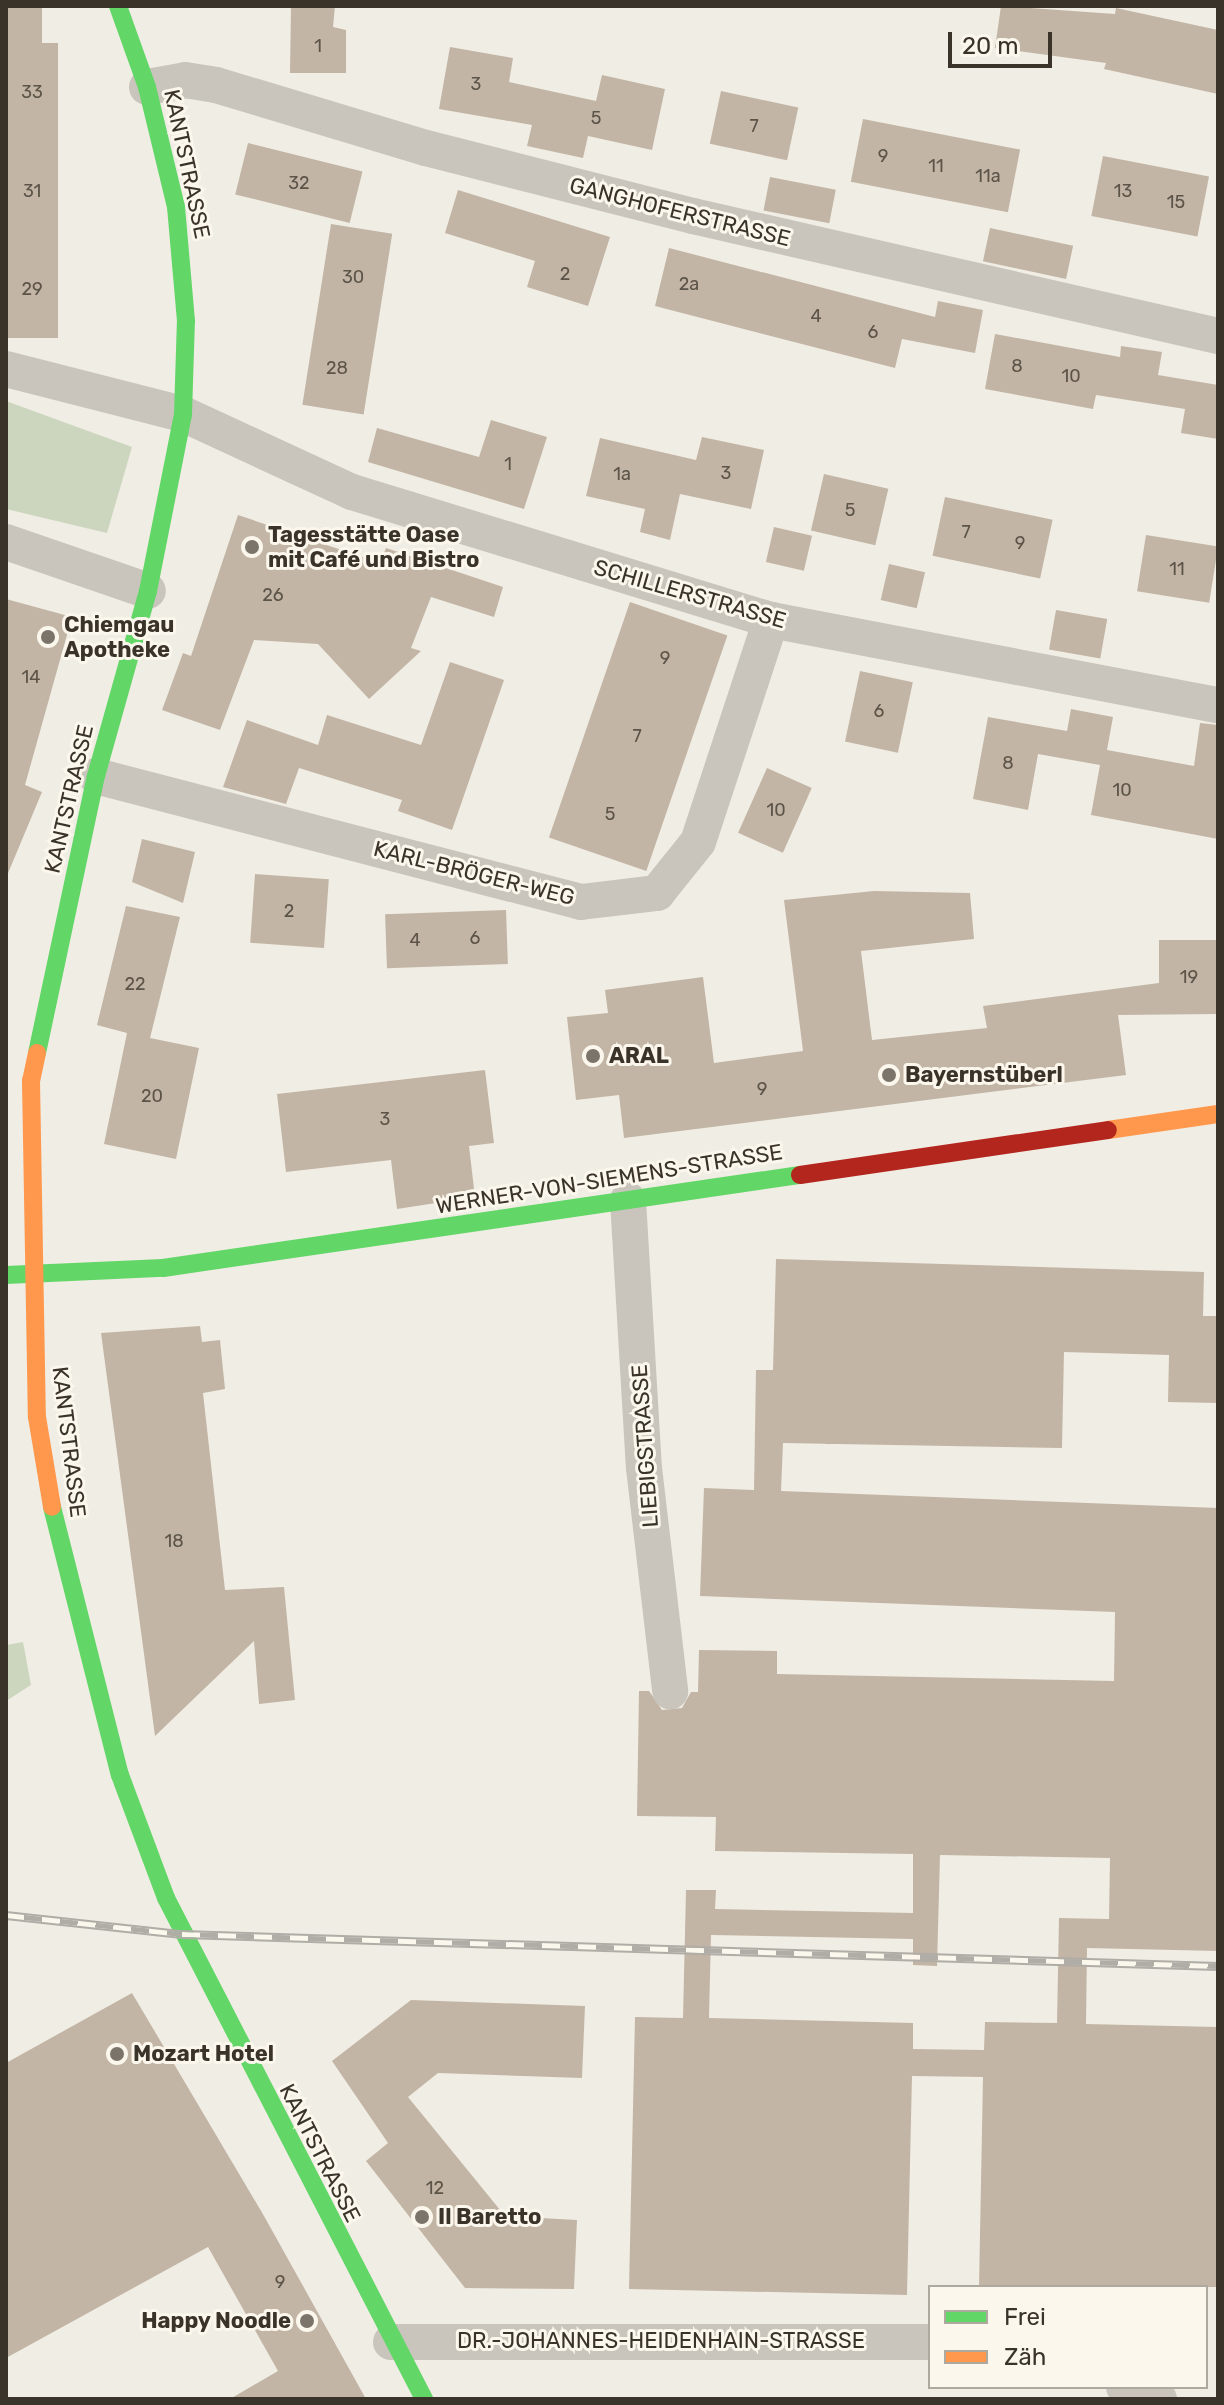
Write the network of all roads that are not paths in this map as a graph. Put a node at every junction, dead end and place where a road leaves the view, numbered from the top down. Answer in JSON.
{"nodes":[{"id":1,"x":118,"y":6,"type":"edge"},
{"id":2,"x":147,"y":87,"type":"junction"},
{"id":3,"x":1218,"y":336,"type":"edge"},
{"id":4,"x":6,"y":369,"type":"edge"},
{"id":5,"x":183,"y":414,"type":"junction"},
{"id":6,"x":6,"y":542,"type":"edge"},
{"id":7,"x":148,"y":591,"type":"junction"},
{"id":8,"x":771,"y":620,"type":"junction"},
{"id":9,"x":1218,"y":705,"type":"edge"},
{"id":10,"x":96,"y":776,"type":"junction"},
{"id":11,"x":18,"y":1078,"type":"edge"},
{"id":12,"x":1218,"y":1114,"type":"edge"},
{"id":13,"x":628,"y":1200,"type":"junction"},
{"id":14,"x":6,"y":1275,"type":"edge"},
{"id":15,"x":30,"y":1275,"type":"junction"},
{"id":16,"x":670,"y":1691,"type":"dead end"},
{"id":17,"x":391,"y":2342,"type":"junction"},
{"id":18,"x":928,"y":2342,"type":"edge"},
{"id":19,"x":424,"y":2399,"type":"edge"}],
"edges":[{"from":1,"to":2,"type":"main road","name":"KANTSTRASSE"},
{"from":2,"to":3,"type":"street","name":"GANGHOFERSTRASSE"},
{"from":2,"to":5,"type":"main road","name":"KANTSTRASSE"},
{"from":4,"to":5,"type":"street","name":"SCHILLERSTRASSE"},
{"from":5,"to":7,"type":"main road","name":"KANTSTRASSE"},
{"from":5,"to":8,"type":"street","name":"SCHILLERSTRASSE"},
{"from":6,"to":7,"type":"street"},
{"from":7,"to":10,"type":"main road","name":"KANTSTRASSE"},
{"from":8,"to":9,"type":"street","name":"SCHILLERSTRASSE"},
{"from":8,"to":10,"type":"street","name":"KARL-BRÖGER-WEG"},
{"from":10,"to":11,"type":"main road","name":"KANTSTRASSE"},
{"from":11,"to":15,"type":"main road","name":"KANTSTRASSE"},
{"from":12,"to":13,"type":"main road","name":"WERNER-VON-SIEMENS-STRASSE"},
{"from":13,"to":15,"type":"main road","name":"WERNER-VON-SIEMENS-STRASSE"},
{"from":13,"to":16,"type":"street","name":"LIEBIGSTRASSE"},
{"from":14,"to":15,"type":"main road","name":"WERNER-VON-SIEMENS-STRASSE"},
{"from":15,"to":17,"type":"main road","name":"KANTSTRASSE"},
{"from":17,"to":18,"type":"street","name":"DR.-JOHANNES-HEIDENHAIN-STRASSE"},
{"from":17,"to":19,"type":"main road","name":"KANTSTRASSE"}]}
